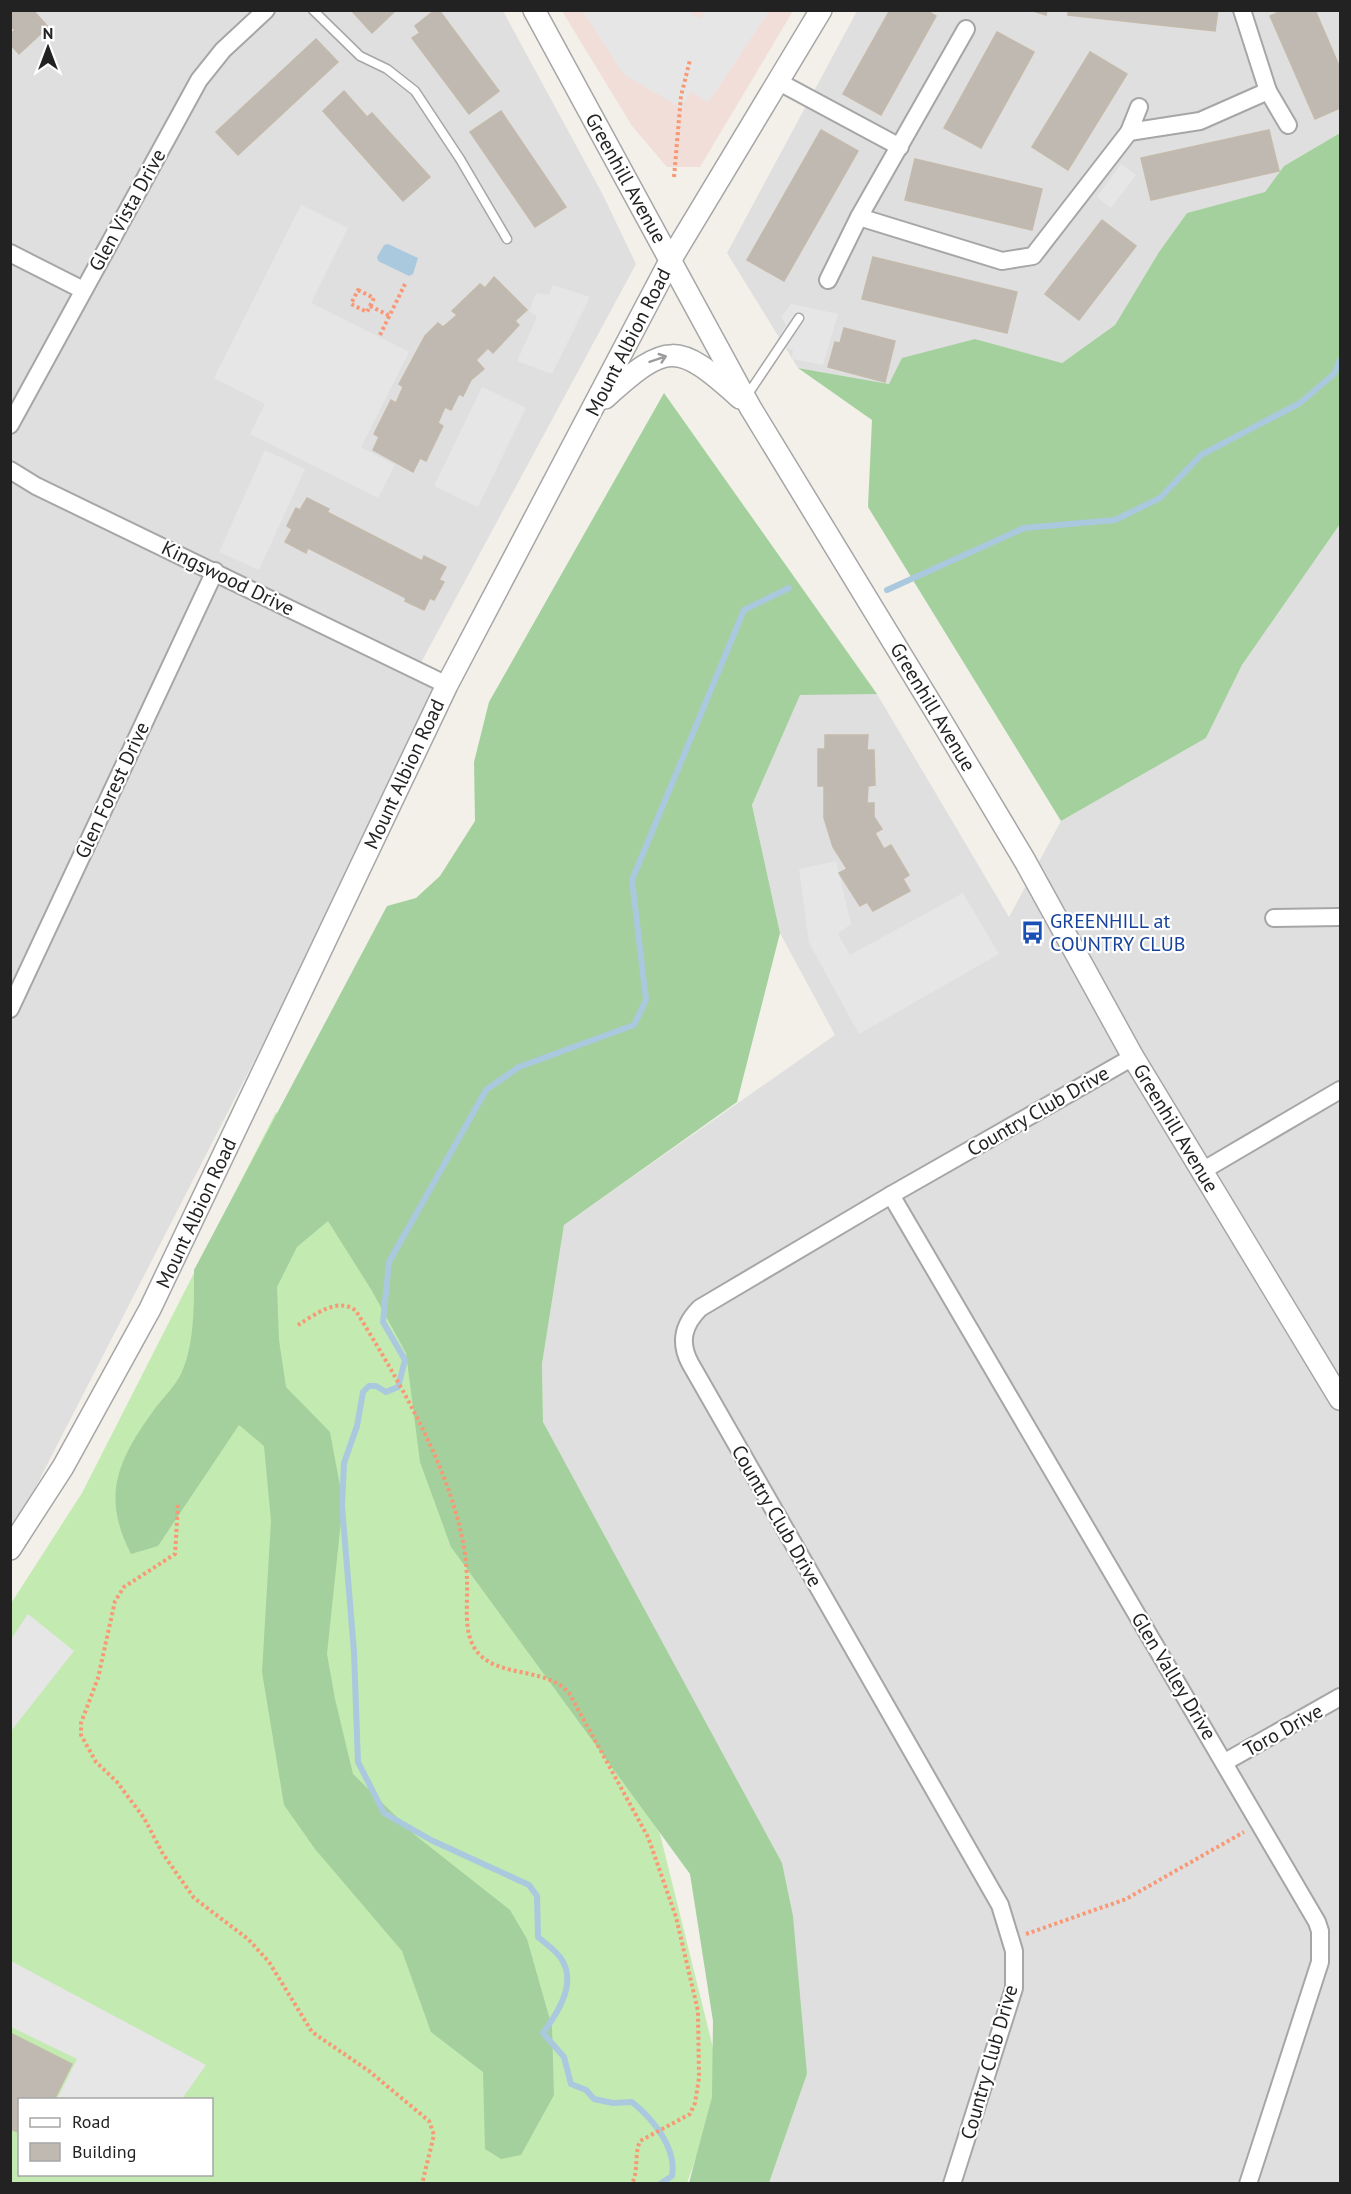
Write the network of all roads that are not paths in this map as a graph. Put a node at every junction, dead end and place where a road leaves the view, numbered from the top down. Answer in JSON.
{"nodes":[{"id":1,"x":266,"y":10,"type":"edge"},
{"id":2,"x":313,"y":10,"type":"edge"},
{"id":3,"x":534,"y":10,"type":"edge"},
{"id":4,"x":821,"y":10,"type":"edge"},
{"id":5,"x":1242,"y":10,"type":"edge"},
{"id":6,"x":966,"y":29,"type":"dead end"},
{"id":7,"x":779,"y":82,"type":"junction"},
{"id":8,"x":1268,"y":91,"type":"junction"},
{"id":9,"x":1139,"y":107,"type":"dead end"},
{"id":10,"x":1288,"y":125,"type":"dead end"},
{"id":11,"x":1129,"y":132,"type":"junction"},
{"id":12,"x":900,"y":147,"type":"junction"},
{"id":13,"x":859,"y":217,"type":"junction"},
{"id":14,"x":507,"y":239,"type":"dead end"},
{"id":15,"x":10,"y":253,"type":"edge"},
{"id":16,"x":671,"y":259,"type":"junction"},
{"id":17,"x":828,"y":280,"type":"dead end"},
{"id":18,"x":83,"y":290,"type":"junction"},
{"id":19,"x":799,"y":318,"type":"dead end"},
{"id":20,"x":748,"y":402,"type":"junction"},
{"id":21,"x":595,"y":406,"type":"junction"},
{"id":22,"x":10,"y":425,"type":"edge"},
{"id":23,"x":10,"y":470,"type":"edge"},
{"id":24,"x":215,"y":571,"type":"junction"},
{"id":25,"x":447,"y":685,"type":"junction"},
{"id":26,"x":1341,"y":917,"type":"edge"},
{"id":27,"x":1274,"y":918,"type":"dead end"},
{"id":28,"x":10,"y":1009,"type":"edge"},
{"id":29,"x":1133,"y":1057,"type":"junction"},
{"id":30,"x":1341,"y":1090,"type":"edge"},
{"id":31,"x":1202,"y":1171,"type":"junction"},
{"id":32,"x":891,"y":1195,"type":"junction"},
{"id":33,"x":1341,"y":1399,"type":"edge"},
{"id":34,"x":10,"y":1549,"type":"edge"},
{"id":35,"x":1341,"y":1697,"type":"edge"},
{"id":36,"x":1225,"y":1762,"type":"junction"},
{"id":37,"x":952,"y":2184,"type":"edge"},
{"id":38,"x":1248,"y":2184,"type":"edge"}],
"edges":[{"from":1,"to":18,"type":"street","name":"Glen Vista Drive"},
{"from":2,"to":14,"type":"lane"},
{"from":3,"to":16,"type":"street","name":"Greenhill Avenue"},
{"from":4,"to":7,"type":"street","name":"Mount Albion Road"},
{"from":5,"to":8,"type":"street"},
{"from":6,"to":12,"type":"street"},
{"from":7,"to":12,"type":"street"},
{"from":7,"to":16,"type":"street","name":"Mount Albion Road"},
{"from":8,"to":10,"type":"street"},
{"from":8,"to":11,"type":"street"},
{"from":9,"to":11,"type":"street"},
{"from":11,"to":13,"type":"street"},
{"from":12,"to":13,"type":"street"},
{"from":13,"to":17,"type":"street"},
{"from":15,"to":18,"type":"street"},
{"from":16,"to":20,"type":"street","name":"Greenhill Avenue"},
{"from":16,"to":21,"type":"street","name":"Mount Albion Road"},
{"from":18,"to":22,"type":"street","name":"Glen Vista Drive"},
{"from":19,"to":20,"type":"lane"},
{"from":21,"to":20,"type":"street","one_way":true},
{"from":20,"to":29,"type":"street","name":"Greenhill Avenue"},
{"from":21,"to":25,"type":"street","name":"Mount Albion Road"},
{"from":23,"to":24,"type":"street","name":"Kingswood Drive"},
{"from":24,"to":25,"type":"street","name":"Kingswood Drive"},
{"from":24,"to":28,"type":"street","name":"Glen Forest Drive"},
{"from":25,"to":34,"type":"street","name":"Mount Albion Road"},
{"from":26,"to":27,"type":"street"},
{"from":29,"to":31,"type":"street","name":"Greenhill Avenue"},
{"from":29,"to":32,"type":"street","name":"Country Club Drive"},
{"from":30,"to":31,"type":"street"},
{"from":31,"to":33,"type":"street","name":"Greenhill Avenue"},
{"from":32,"to":36,"type":"street","name":"Glen Valley Drive"},
{"from":32,"to":37,"type":"street","name":"Country Club Drive"},
{"from":35,"to":36,"type":"street","name":"Toro Drive"},
{"from":36,"to":38,"type":"street","name":"Glen Valley Drive"}]}
